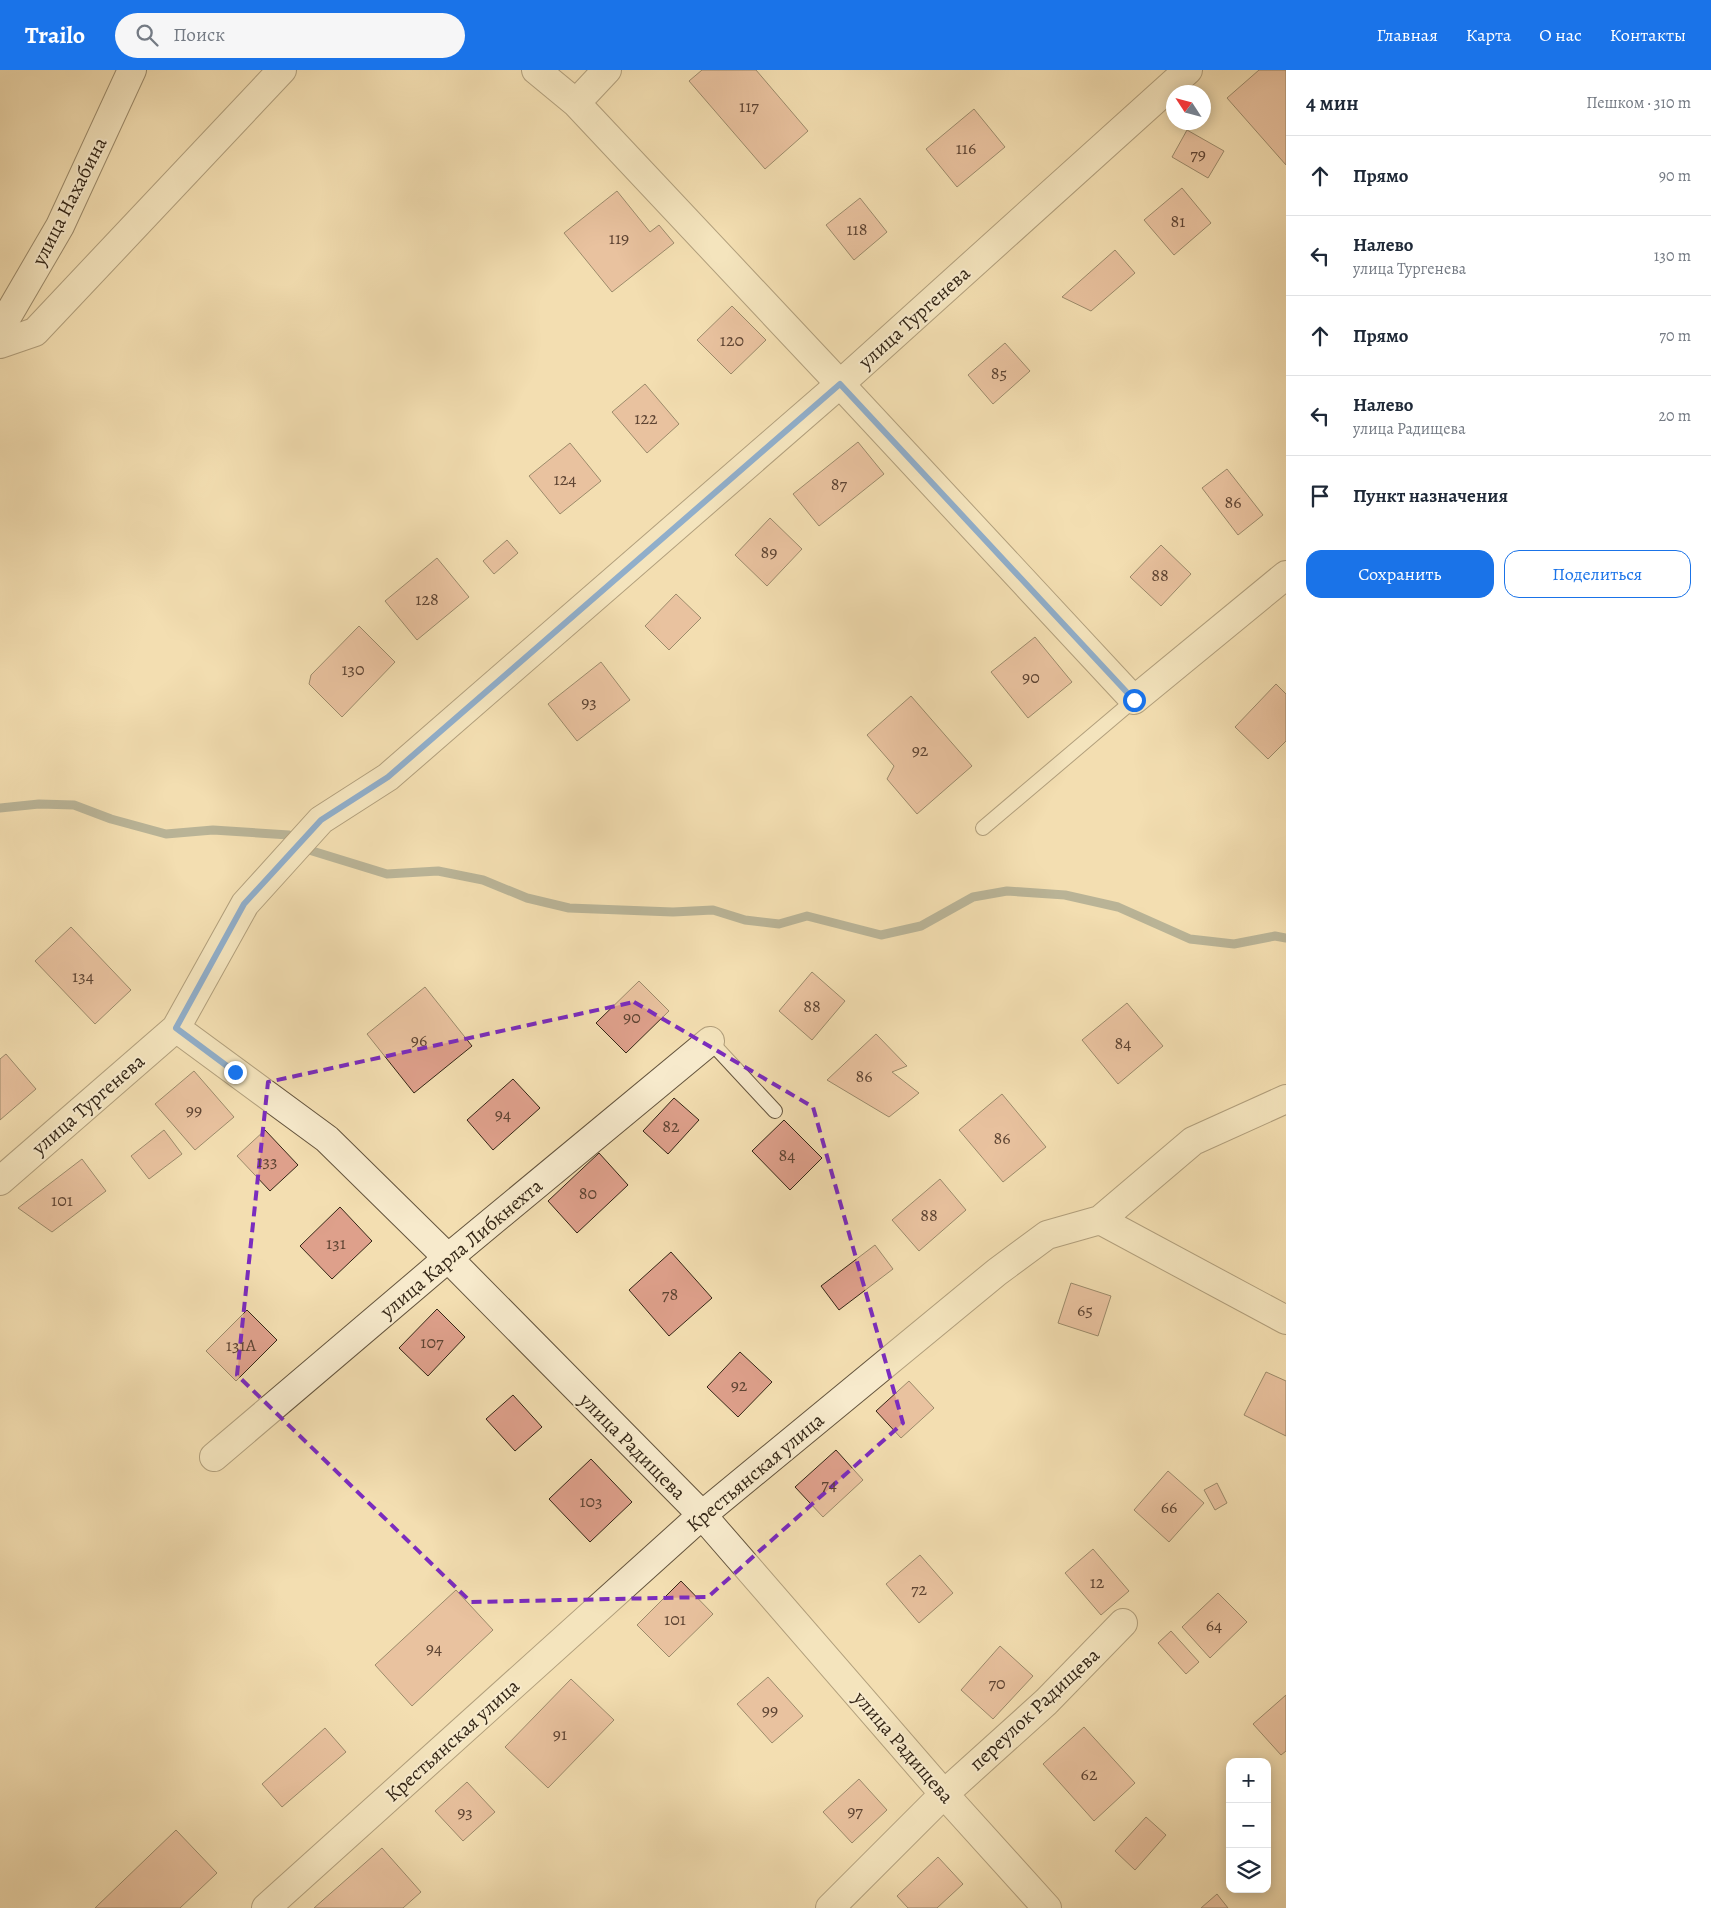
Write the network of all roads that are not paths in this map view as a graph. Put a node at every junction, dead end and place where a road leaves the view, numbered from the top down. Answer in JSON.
{"nodes":[{"id":1,"x":132,"y":70,"type":"edge"},
{"id":2,"x":282,"y":70,"type":"edge"},
{"id":3,"x":536,"y":70,"type":"edge"},
{"id":4,"x":607,"y":70,"type":"edge"},
{"id":5,"x":1188,"y":70,"type":"edge"},
{"id":6,"x":576,"y":103,"type":"junction"},
{"id":7,"x":0,"y":329,"type":"edge"},
{"id":8,"x":0,"y":344,"type":"edge"},
{"id":9,"x":840,"y":384,"type":"junction"},
{"id":10,"x":1286,"y":576,"type":"edge"},
{"id":11,"x":1134,"y":700,"type":"junction"},
{"id":12,"x":983,"y":828,"type":"dead end"},
{"id":13,"x":176,"y":1028,"type":"junction"},
{"id":14,"x":710,"y":1042,"type":"joint"},
{"id":15,"x":1286,"y":1099,"type":"edge"},
{"id":16,"x":775,"y":1112,"type":"dead end"},
{"id":17,"x":0,"y":1181,"type":"edge"},
{"id":18,"x":1100,"y":1220,"type":"junction"},
{"id":19,"x":448,"y":1258,"type":"junction"},
{"id":20,"x":1286,"y":1320,"type":"edge"},
{"id":21,"x":214,"y":1457,"type":"dead end"},
{"id":22,"x":702,"y":1515,"type":"junction"},
{"id":23,"x":1124,"y":1624,"type":"dead end"},
{"id":24,"x":944,"y":1794,"type":"junction"},
{"id":25,"x":266,"y":1908,"type":"edge"},
{"id":26,"x":830,"y":1908,"type":"edge"},
{"id":27,"x":1047,"y":1908,"type":"edge"}],
"edges":[{"from":1,"to":7,"type":"street","name":"улица Нахабина"},
{"from":2,"to":8,"type":"street"},
{"from":3,"to":6,"type":"street"},
{"from":4,"to":6,"type":"street"},
{"from":5,"to":9,"type":"street","name":"улица Тургенева"},
{"from":6,"to":9,"type":"street"},
{"from":9,"to":11,"type":"street"},
{"from":9,"to":13,"type":"street","name":"улица Тургенева"},
{"from":10,"to":11,"type":"street"},
{"from":11,"to":12,"type":"lane"},
{"from":13,"to":17,"type":"street","name":"улица Тургенева"},
{"from":13,"to":19,"type":"street","name":"улица Радищева"},
{"from":14,"to":16,"type":"lane"},
{"from":14,"to":19,"type":"street","name":"улица Карла Либкнехта"},
{"from":15,"to":18,"type":"street","name":"Крестьянская улица"},
{"from":18,"to":20,"type":"street"},
{"from":18,"to":22,"type":"street","name":"Крестьянская улица"},
{"from":19,"to":21,"type":"street","name":"улица Карла Либкнехта"},
{"from":19,"to":22,"type":"street","name":"улица Радищева"},
{"from":22,"to":24,"type":"street","name":"улица Радищева"},
{"from":22,"to":25,"type":"street","name":"Крестьянская улица"},
{"from":23,"to":24,"type":"street","name":"переулок Радищева"},
{"from":24,"to":26,"type":"street","name":"переулок Радищева"},
{"from":24,"to":27,"type":"street","name":"улица Радищева"}]}
